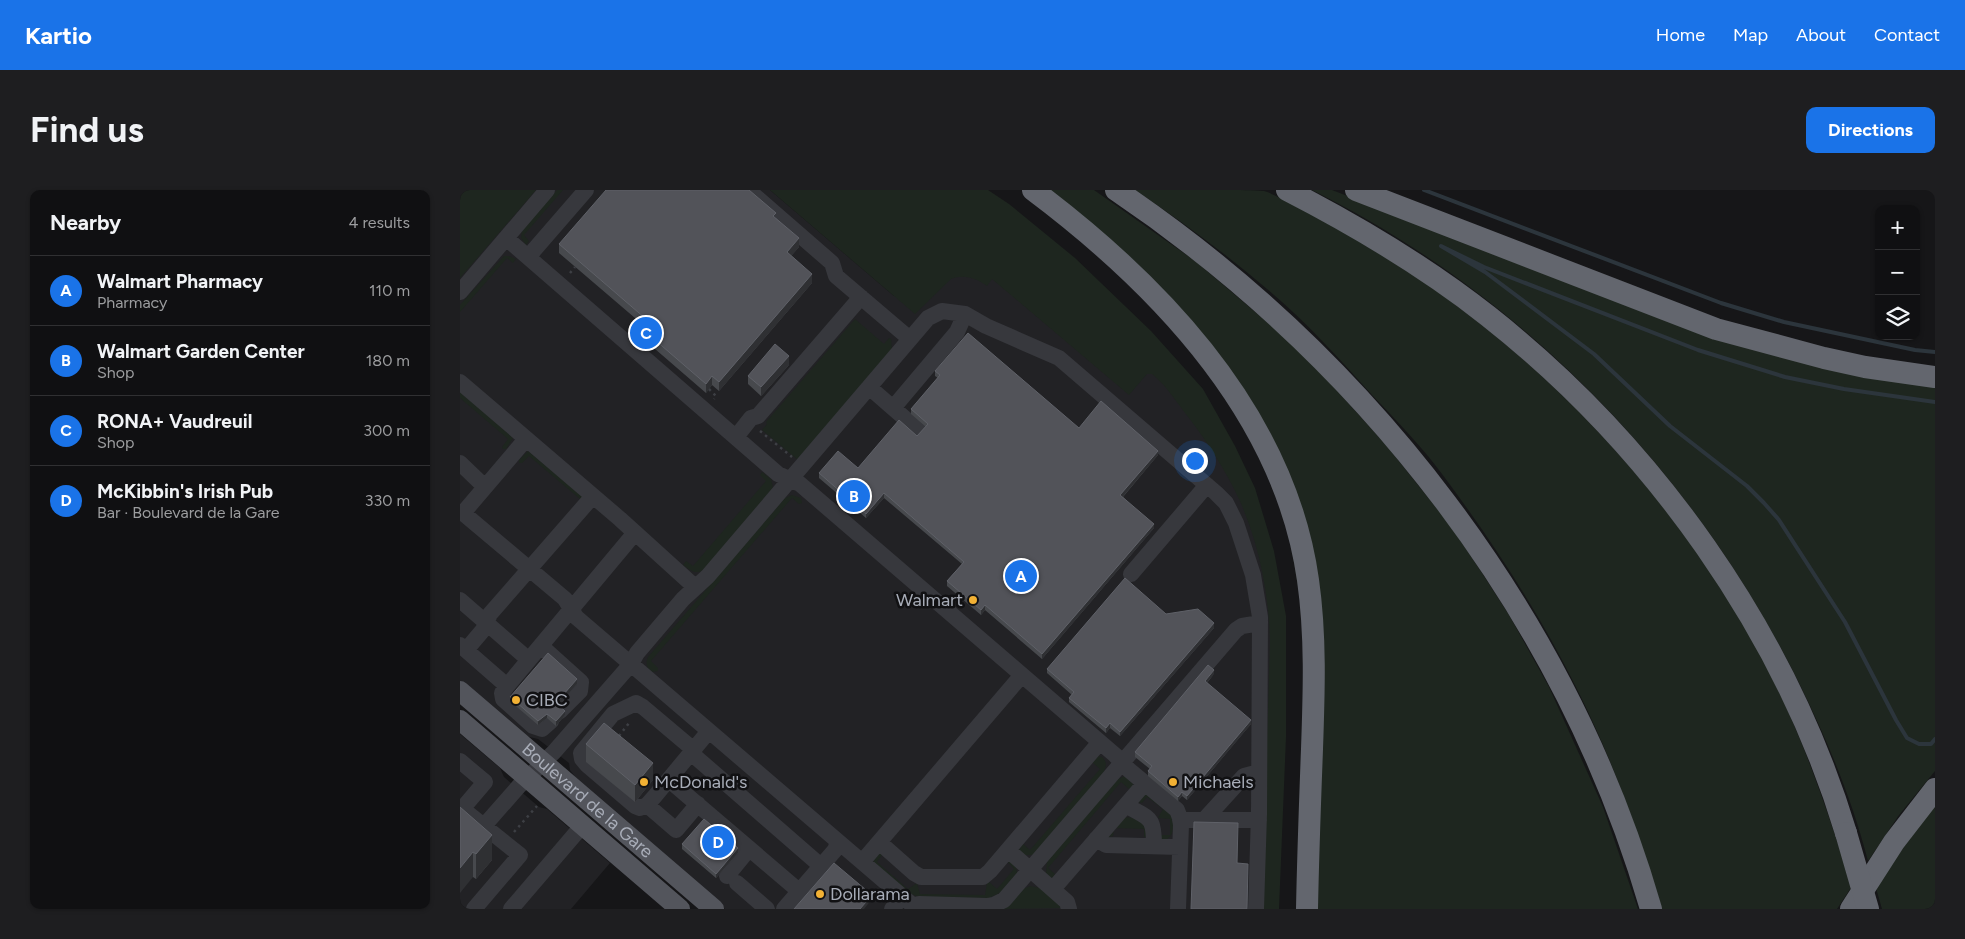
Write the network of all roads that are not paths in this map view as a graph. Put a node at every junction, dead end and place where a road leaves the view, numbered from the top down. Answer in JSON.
{"nodes":[{"id":1,"x":547,"y":190,"type":"edge"},
{"id":2,"x":586,"y":190,"type":"edge"},
{"id":3,"x":748,"y":190,"type":"edge"},
{"id":4,"x":1034,"y":190,"type":"edge"},
{"id":5,"x":1116,"y":190,"type":"edge"},
{"id":6,"x":1287,"y":190,"type":"edge"},
{"id":7,"x":1356,"y":190,"type":"edge"},
{"id":8,"x":506,"y":238,"type":"junction"},
{"id":9,"x":529,"y":258,"type":"junction"},
{"id":10,"x":460,"y":292,"type":"edge"},
{"id":11,"x":861,"y":297,"type":"junction"},
{"id":12,"x":965,"y":314,"type":"junction"},
{"id":13,"x":910,"y":339,"type":"junction"},
{"id":14,"x":1935,"y":377,"type":"edge"},
{"id":15,"x":460,"y":382,"type":"edge"},
{"id":16,"x":869,"y":387,"type":"junction"},
{"id":17,"x":893,"y":408,"type":"junction"},
{"id":18,"x":924,"y":434,"type":"edge"},
{"id":19,"x":736,"y":437,"type":"junction"},
{"id":20,"x":526,"y":439,"type":"junction"},
{"id":21,"x":460,"y":463,"type":"edge"},
{"id":22,"x":791,"y":480,"type":"junction"},
{"id":23,"x":1207,"y":485,"type":"junction"},
{"id":24,"x":485,"y":487,"type":"junction"},
{"id":25,"x":593,"y":496,"type":"junction"},
{"id":26,"x":461,"y":515,"type":"edge"},
{"id":27,"x":634,"y":534,"type":"junction"},
{"id":28,"x":528,"y":569,"type":"junction"},
{"id":29,"x":1131,"y":574,"type":"dead end"},
{"id":30,"x":696,"y":587,"type":"junction"},
{"id":31,"x":460,"y":600,"type":"edge"},
{"id":32,"x":571,"y":609,"type":"junction"},
{"id":33,"x":486,"y":623,"type":"junction"},
{"id":34,"x":1260,"y":623,"type":"junction"},
{"id":35,"x":541,"y":646,"type":"junction"},
{"id":36,"x":463,"y":648,"type":"edge"},
{"id":37,"x":529,"y":660,"type":"junction"},
{"id":38,"x":631,"y":664,"type":"junction"},
{"id":39,"x":1022,"y":675,"type":"junction"},
{"id":40,"x":507,"y":686,"type":"junction"},
{"id":41,"x":460,"y":691,"type":"edge"},
{"id":42,"x":648,"y":699,"type":"dead end"},
{"id":43,"x":460,"y":720,"type":"edge"},
{"id":44,"x":1100,"y":742,"type":"junction"},
{"id":45,"x":698,"y":744,"type":"junction"},
{"id":46,"x":460,"y":762,"type":"edge"},
{"id":47,"x":544,"y":762,"type":"junction"},
{"id":48,"x":1122,"y":762,"type":"junction"},
{"id":49,"x":1259,"y":772,"type":"junction"},
{"id":50,"x":527,"y":778,"type":"junction"},
{"id":51,"x":669,"y":780,"type":"junction"},
{"id":52,"x":1145,"y":783,"type":"junction"},
{"id":53,"x":1935,"y":789,"type":"edge"},
{"id":54,"x":698,"y":804,"type":"junction"},
{"id":55,"x":647,"y":805,"type":"junction"},
{"id":56,"x":1126,"y":805,"type":"junction"},
{"id":57,"x":461,"y":808,"type":"edge"},
{"id":58,"x":1180,"y":820,"type":"junction"},
{"id":59,"x":1204,"y":820,"type":"junction"},
{"id":60,"x":1259,"y":820,"type":"junction"},
{"id":61,"x":582,"y":826,"type":"junction"},
{"id":62,"x":483,"y":827,"type":"junction"},
{"id":63,"x":1096,"y":839,"type":"junction"},
{"id":64,"x":838,"y":842,"type":"junction"},
{"id":65,"x":879,"y":842,"type":"junction"},
{"id":66,"x":1154,"y":846,"type":"junction"},
{"id":67,"x":1180,"y":846,"type":"junction"},
{"id":68,"x":750,"y":849,"type":"junction"},
{"id":69,"x":1008,"y":850,"type":"junction"},
{"id":70,"x":520,"y":855,"type":"junction"},
{"id":71,"x":862,"y":862,"type":"junction"},
{"id":72,"x":821,"y":866,"type":"junction"},
{"id":73,"x":1030,"y":870,"type":"junction"},
{"id":74,"x":542,"y":873,"type":"junction"},
{"id":75,"x":1053,"y":889,"type":"junction"},
{"id":76,"x":799,"y":891,"type":"junction"},
{"id":77,"x":906,"y":905,"type":"edge"},
{"id":78,"x":474,"y":909,"type":"edge"},
{"id":79,"x":511,"y":909,"type":"edge"},
{"id":80,"x":680,"y":909,"type":"edge"},
{"id":81,"x":714,"y":909,"type":"edge"},
{"id":82,"x":767,"y":909,"type":"edge"},
{"id":83,"x":784,"y":909,"type":"edge"},
{"id":84,"x":1069,"y":909,"type":"edge"},
{"id":85,"x":1178,"y":909,"type":"edge"},
{"id":86,"x":1256,"y":909,"type":"edge"},
{"id":87,"x":1307,"y":909,"type":"edge"},
{"id":88,"x":1651,"y":909,"type":"edge"},
{"id":89,"x":1851,"y":909,"type":"edge"},
{"id":90,"x":1868,"y":909,"type":"edge"}],
"edges":[{"from":1,"to":8,"type":"lane"},
{"from":2,"to":9,"type":"lane"},
{"from":3,"to":11,"type":"lane"},
{"from":4,"to":87,"type":"highway"},
{"from":5,"to":88,"type":"highway"},
{"from":6,"to":90,"type":"highway","bridge":true},
{"from":7,"to":14,"type":"highway"},
{"from":8,"to":9,"type":"lane"},
{"from":8,"to":10,"type":"lane"},
{"from":9,"to":19,"type":"lane"},
{"from":11,"to":13,"type":"lane"},
{"from":11,"to":19,"type":"lane"},
{"from":12,"to":13,"type":"lane"},
{"from":12,"to":17,"type":"lane"},
{"from":12,"to":23,"type":"lane"},
{"from":13,"to":16,"type":"lane"},
{"from":15,"to":20,"type":"lane"},
{"from":16,"to":17,"type":"lane"},
{"from":16,"to":22,"type":"lane"},
{"from":17,"to":18,"type":"lane"},
{"from":19,"to":22,"type":"lane"},
{"from":20,"to":24,"type":"lane"},
{"from":20,"to":25,"type":"lane"},
{"from":21,"to":24,"type":"lane"},
{"from":22,"to":30,"type":"lane"},
{"from":22,"to":39,"type":"lane"},
{"from":23,"to":29,"type":"lane"},
{"from":23,"to":34,"type":"lane"},
{"from":24,"to":26,"type":"lane"},
{"from":25,"to":27,"type":"lane"},
{"from":25,"to":28,"type":"lane"},
{"from":26,"to":28,"type":"lane"},
{"from":27,"to":30,"type":"lane"},
{"from":27,"to":32,"type":"lane"},
{"from":28,"to":32,"type":"lane"},
{"from":28,"to":33,"type":"lane"},
{"from":30,"to":38,"type":"lane"},
{"from":31,"to":33,"type":"lane"},
{"from":32,"to":35,"type":"lane"},
{"from":32,"to":38,"type":"lane"},
{"from":33,"to":36,"type":"lane"},
{"from":33,"to":37,"type":"lane"},
{"from":34,"to":48,"type":"lane"},
{"from":34,"to":49,"type":"lane"},
{"from":35,"to":37,"type":"lane"},
{"from":35,"to":40,"type":"lane"},
{"from":36,"to":40,"type":"lane"},
{"from":37,"to":40,"type":"lane"},
{"from":38,"to":45,"type":"lane"},
{"from":38,"to":47,"type":"lane"},
{"from":39,"to":44,"type":"lane"},
{"from":39,"to":65,"type":"lane"},
{"from":41,"to":47,"type":"main road","name":"Boulevard de la Gare"},
{"from":42,"to":45,"type":"lane"},
{"from":43,"to":50,"type":"main road","name":"Boulevard de la Gare"},
{"from":44,"to":48,"type":"lane"},
{"from":44,"to":69,"type":"lane"},
{"from":45,"to":51,"type":"lane"},
{"from":45,"to":55,"type":"lane"},
{"from":45,"to":64,"type":"lane"},
{"from":45,"to":72,"type":"lane"},
{"from":46,"to":57,"type":"lane"},
{"from":47,"to":50,"type":"lane"},
{"from":47,"to":81,"type":"main road","name":"Boulevard de la Gare"},
{"from":48,"to":52,"type":"lane"},
{"from":48,"to":73,"type":"lane"},
{"from":49,"to":59,"type":"lane"},
{"from":49,"to":60,"type":"lane"},
{"from":50,"to":61,"type":"main road","name":"Boulevard de la Gare"},
{"from":50,"to":62,"type":"lane"},
{"from":51,"to":54,"type":"lane"},
{"from":51,"to":55,"type":"lane"},
{"from":52,"to":56,"type":"lane"},
{"from":52,"to":58,"type":"lane"},
{"from":53,"to":89,"type":"highway"},
{"from":54,"to":55,"type":"lane"},
{"from":54,"to":68,"type":"lane"},
{"from":56,"to":63,"type":"lane"},
{"from":56,"to":66,"type":"lane"},
{"from":57,"to":62,"type":"lane"},
{"from":58,"to":59,"type":"lane"},
{"from":58,"to":67,"type":"lane"},
{"from":59,"to":60,"type":"lane"},
{"from":60,"to":86,"type":"lane"},
{"from":61,"to":74,"type":"lane"},
{"from":61,"to":80,"type":"main road","name":"Boulevard de la Gare"},
{"from":62,"to":70,"type":"lane"},
{"from":63,"to":66,"type":"lane"},
{"from":63,"to":75,"type":"lane"},
{"from":64,"to":71,"type":"lane"},
{"from":64,"to":72,"type":"lane"},
{"from":65,"to":69,"type":"lane"},
{"from":65,"to":71,"type":"lane"},
{"from":66,"to":67,"type":"lane"},
{"from":67,"to":85,"type":"lane"},
{"from":68,"to":76,"type":"lane"},
{"from":68,"to":82,"type":"lane"},
{"from":69,"to":73,"type":"lane"},
{"from":70,"to":74,"type":"lane"},
{"from":70,"to":78,"type":"lane"},
{"from":71,"to":77,"type":"lane"},
{"from":72,"to":76,"type":"lane"},
{"from":73,"to":75,"type":"lane"},
{"from":73,"to":77,"type":"lane"},
{"from":74,"to":79,"type":"lane"},
{"from":75,"to":84,"type":"lane"},
{"from":76,"to":83,"type":"lane"}]}
